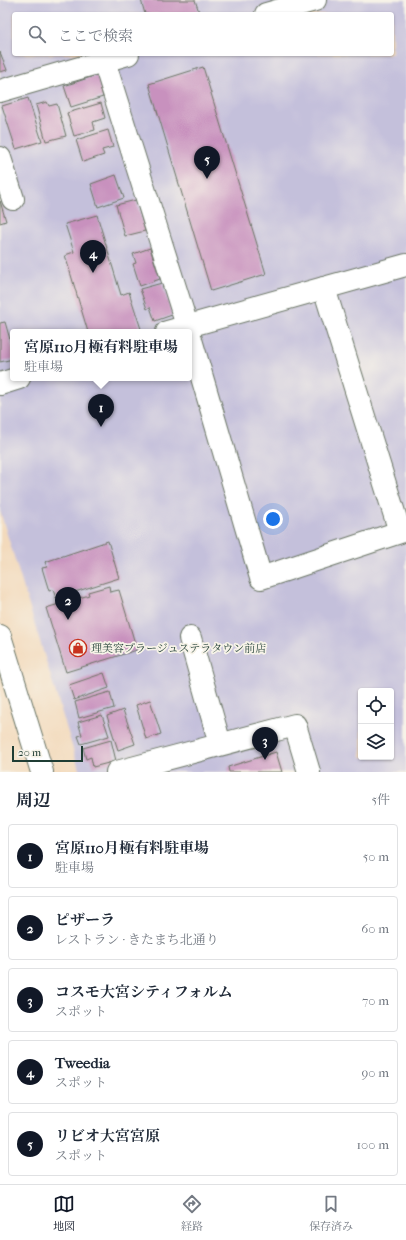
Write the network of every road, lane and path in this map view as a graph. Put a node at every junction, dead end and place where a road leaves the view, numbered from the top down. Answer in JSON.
{"nodes":[{"id":1,"x":315,"y":0,"type":"edge"},
{"id":2,"x":273,"y":12,"type":"edge"},
{"id":3,"x":121,"y":56,"type":"edge"},
{"id":4,"x":104,"y":61,"type":"junction"},
{"id":5,"x":0,"y":91,"type":"edge"},
{"id":6,"x":0,"y":158,"type":"edge"},
{"id":7,"x":13,"y":199,"type":"dead end"},
{"id":8,"x":406,"y":266,"type":"edge"},
{"id":9,"x":324,"y":288,"type":"junction"},
{"id":10,"x":182,"y":329,"type":"edge"},
{"id":11,"x":190,"y":329,"type":"edge"},
{"id":12,"x":192,"y":360,"type":"edge"},
{"id":13,"x":10,"y":381,"type":"edge"},
{"id":14,"x":0,"y":384,"type":"edge"},
{"id":15,"x":0,"y":636,"type":"edge"},
{"id":16,"x":190,"y":638,"type":"dead end"},
{"id":17,"x":220,"y":744,"type":"junction"},
{"id":18,"x":42,"y":772,"type":"edge"},
{"id":19,"x":117,"y":772,"type":"edge"},
{"id":20,"x":309,"y":772,"type":"edge"}],
"edges":[{"from":1,"to":2,"type":"street"},
{"from":3,"to":4,"type":"street"},
{"from":4,"to":5,"type":"street"},
{"from":4,"to":10,"type":"street"},
{"from":6,"to":7,"type":"street"},
{"from":8,"to":9,"type":"street"},
{"from":9,"to":11,"type":"street"},
{"from":9,"to":12,"type":"street"},
{"from":13,"to":14,"type":"street"},
{"from":15,"to":18,"type":"street"},
{"from":16,"to":17,"type":"street"},
{"from":17,"to":19,"type":"street"},
{"from":17,"to":20,"type":"street"}]}
